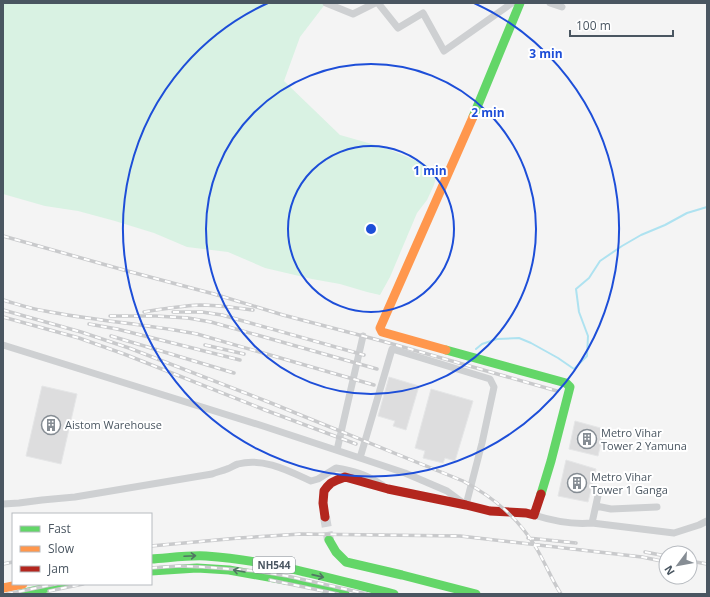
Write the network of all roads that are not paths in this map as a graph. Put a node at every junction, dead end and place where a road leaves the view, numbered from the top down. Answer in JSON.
{"nodes":[{"id":1,"x":326,"y":3,"type":"edge"},
{"id":2,"x":376,"y":3,"type":"edge"},
{"id":3,"x":512,"y":3,"type":"edge"},
{"id":4,"x":520,"y":3,"type":"edge"},
{"id":5,"x":550,"y":3,"type":"edge"},
{"id":6,"x":562,"y":7,"type":"dead end"},
{"id":7,"x":363,"y":336,"type":"dead end"},
{"id":8,"x":3,"y":345,"type":"edge"},
{"id":9,"x":337,"y":450,"type":"junction"},
{"id":10,"x":360,"y":458,"type":"junction"},
{"id":11,"x":388,"y":489,"type":"junction"},
{"id":12,"x":599,"y":491,"type":"dead end"},
{"id":13,"x":3,"y":504,"type":"edge"},
{"id":14,"x":466,"y":505,"type":"junction"},
{"id":15,"x":596,"y":506,"type":"junction"},
{"id":16,"x":657,"y":507,"type":"dead end"},
{"id":17,"x":534,"y":515,"type":"junction"},
{"id":18,"x":325,"y":517,"type":"tunnel mouth"},
{"id":19,"x":707,"y":521,"type":"edge"},
{"id":20,"x":592,"y":523,"type":"junction"},
{"id":21,"x":329,"y":540,"type":"tunnel mouth"},
{"id":22,"x":152,"y":559,"type":"edge"},
{"id":23,"x":152,"y":571,"type":"edge"},
{"id":24,"x":17,"y":585,"type":"edge"},
{"id":25,"x":61,"y":585,"type":"edge"},
{"id":26,"x":3,"y":588,"type":"edge"},
{"id":27,"x":319,"y":590,"type":"edge"},
{"id":28,"x":20,"y":594,"type":"edge"},
{"id":29,"x":345,"y":594,"type":"edge"},
{"id":30,"x":394,"y":594,"type":"edge"},
{"id":31,"x":476,"y":594,"type":"edge"}],
"edges":[{"from":1,"to":2,"type":"street"},
{"from":2,"to":3,"type":"street"},
{"from":4,"to":17,"type":"main road"},
{"from":5,"to":6,"type":"street"},
{"from":7,"to":9,"type":"street"},
{"from":8,"to":9,"type":"street"},
{"from":9,"to":10,"type":"street"},
{"from":10,"to":14,"type":"street"},
{"from":10,"to":14,"type":"street"},
{"from":11,"to":13,"type":"street"},
{"from":11,"to":14,"type":"main road"},
{"from":11,"to":18,"type":"main road"},
{"from":12,"to":15,"type":"street"},
{"from":14,"to":17,"type":"main road"},
{"from":15,"to":16,"type":"street"},
{"from":15,"to":20,"type":"street"},
{"from":17,"to":20,"type":"street"},
{"from":19,"to":20,"type":"street"},
{"from":21,"to":31,"type":"main road"},
{"from":22,"to":30,"type":"main road","number":"NH544","one_way":true},
{"from":27,"to":23,"type":"main road","number":"NH544","one_way":true},
{"from":24,"to":26,"type":"main road"},
{"from":25,"to":28,"type":"main road"},
{"from":27,"to":29,"type":"main road","number":"NH544"}]}
